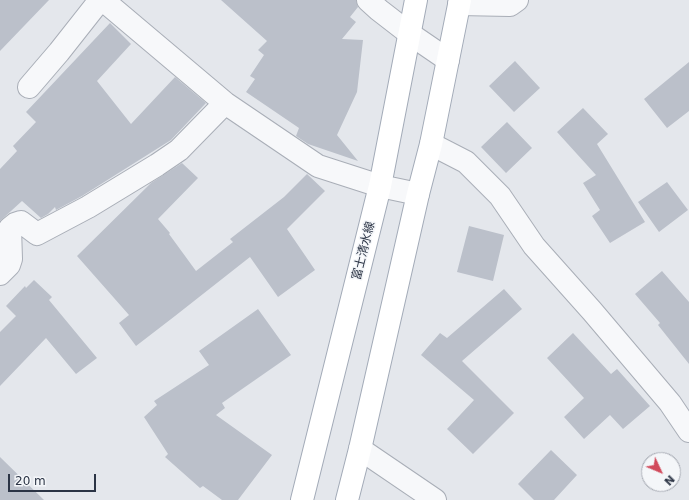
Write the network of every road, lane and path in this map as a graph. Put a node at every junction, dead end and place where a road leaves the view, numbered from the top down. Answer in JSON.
{"nodes":[{"id":1,"x":102,"y":0,"type":"edge"},
{"id":2,"x":368,"y":0,"type":"edge"},
{"id":3,"x":416,"y":0,"type":"edge"},
{"id":4,"x":517,"y":0,"type":"edge"},
{"id":5,"x":460,"y":2,"type":"edge"},
{"id":6,"x":410,"y":34,"type":"junction"},
{"id":7,"x":448,"y":60,"type":"junction"},
{"id":8,"x":29,"y":87,"type":"dead end"},
{"id":9,"x":225,"y":103,"type":"junction"},
{"id":10,"x":431,"y":144,"type":"junction"},
{"id":11,"x":380,"y":186,"type":"junction"},
{"id":12,"x":418,"y":194,"type":"junction"},
{"id":13,"x":0,"y":274,"type":"edge"},
{"id":14,"x":689,"y":431,"type":"edge"},
{"id":15,"x":360,"y":450,"type":"junction"},
{"id":16,"x":302,"y":500,"type":"edge"},
{"id":17,"x":347,"y":500,"type":"edge"},
{"id":18,"x":435,"y":500,"type":"edge"}],
"edges":[{"from":1,"to":8,"type":"street"},
{"from":1,"to":9,"type":"street"},
{"from":2,"to":6,"type":"street"},
{"from":3,"to":6,"type":"main road","name":"富士清水線"},
{"from":4,"to":5,"type":"street"},
{"from":5,"to":7,"type":"main road"},
{"from":6,"to":7,"type":"street"},
{"from":6,"to":11,"type":"main road","name":"富士清水線"},
{"from":7,"to":10,"type":"main road"},
{"from":9,"to":11,"type":"street"},
{"from":9,"to":13,"type":"street"},
{"from":10,"to":12,"type":"main road"},
{"from":10,"to":14,"type":"street"},
{"from":11,"to":12,"type":"street"},
{"from":11,"to":16,"type":"main road","name":"富士清水線"},
{"from":12,"to":15,"type":"main road"},
{"from":15,"to":17,"type":"main road"},
{"from":15,"to":18,"type":"street"}]}
